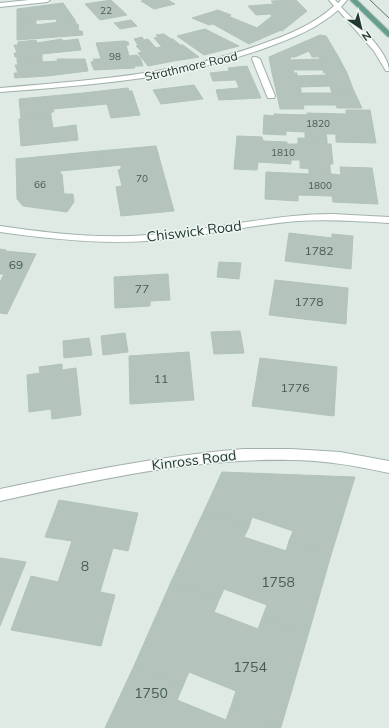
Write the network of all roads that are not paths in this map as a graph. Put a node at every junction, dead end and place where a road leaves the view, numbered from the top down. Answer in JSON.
{"nodes":[{"id":1,"x":47,"y":0,"type":"edge"},
{"id":2,"x":332,"y":0,"type":"edge"},
{"id":3,"x":344,"y":0,"type":"edge"},
{"id":4,"x":353,"y":0,"type":"edge"},
{"id":5,"x":0,"y":5,"type":"edge"},
{"id":6,"x":339,"y":6,"type":"junction"},
{"id":7,"x":389,"y":35,"type":"edge"},
{"id":8,"x":256,"y":59,"type":"dead end"},
{"id":9,"x":389,"y":69,"type":"edge"},
{"id":10,"x":0,"y":90,"type":"edge"},
{"id":11,"x":271,"y":96,"type":"dead end"},
{"id":12,"x":389,"y":220,"type":"edge"},
{"id":13,"x":0,"y":229,"type":"edge"},
{"id":14,"x":389,"y":467,"type":"edge"},
{"id":15,"x":0,"y":495,"type":"edge"}],
"edges":[{"from":1,"to":5,"type":"street"},
{"from":2,"to":6,"type":"street"},
{"from":3,"to":6,"type":"street","name":"Strathmore Road"},
{"from":4,"to":7,"type":"main road"},
{"from":6,"to":9,"type":"street"},
{"from":6,"to":10,"type":"street","name":"Strathmore Road"},
{"from":8,"to":11,"type":"street"},
{"from":12,"to":13,"type":"street","name":"Chiswick Road"},
{"from":14,"to":15,"type":"street","name":"Kinross Road"}]}
